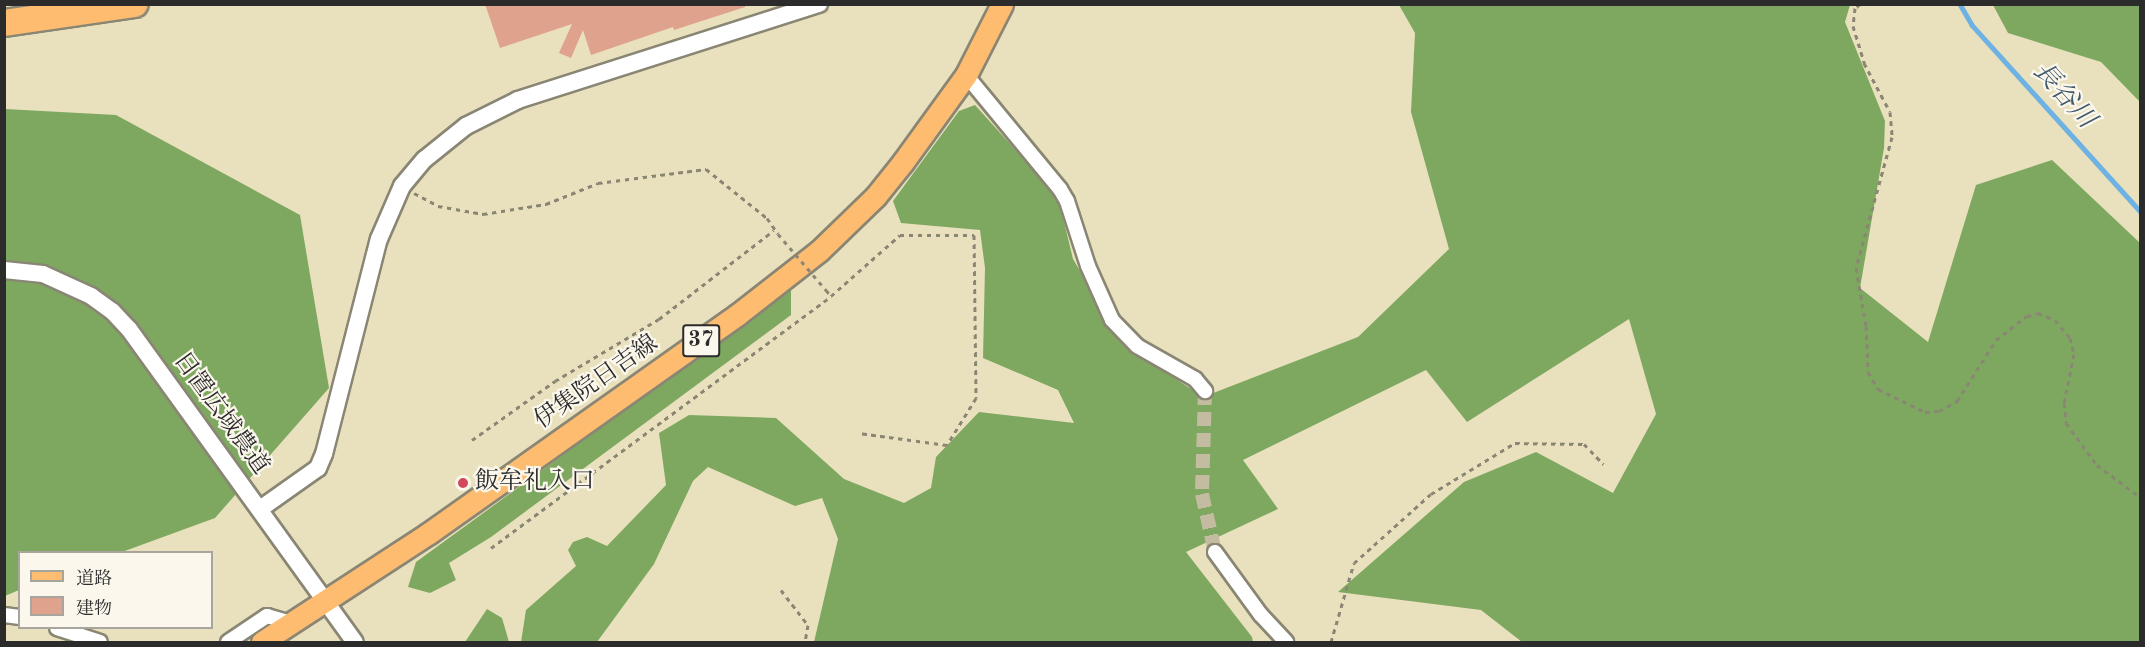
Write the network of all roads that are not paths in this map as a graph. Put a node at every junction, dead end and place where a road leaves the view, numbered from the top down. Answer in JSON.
{"nodes":[{"id":1,"x":135,"y":4,"type":"edge"},
{"id":2,"x":819,"y":4,"type":"edge"},
{"id":3,"x":1002,"y":4,"type":"edge"},
{"id":4,"x":4,"y":23,"type":"edge"},
{"id":5,"x":966,"y":75,"type":"junction"},
{"id":6,"x":4,"y":270,"type":"edge"},
{"id":7,"x":1205,"y":391,"type":"dead end"},
{"id":8,"x":260,"y":509,"type":"junction"},
{"id":9,"x":1215,"y":552,"type":"tunnel mouth"},
{"id":10,"x":326,"y":602,"type":"junction"},
{"id":11,"x":291,"y":623,"type":"junction"},
{"id":12,"x":63,"y":629,"type":"edge"},
{"id":13,"x":100,"y":642,"type":"edge"},
{"id":14,"x":228,"y":642,"type":"edge"},
{"id":15,"x":262,"y":642,"type":"edge"},
{"id":16,"x":355,"y":642,"type":"edge"},
{"id":17,"x":1286,"y":642,"type":"edge"}],
"edges":[{"from":1,"to":4,"type":"highway"},
{"from":2,"to":8,"type":"street"},
{"from":3,"to":5,"type":"main road","name":"伊集院日吉線","number":"37"},
{"from":5,"to":7,"type":"street"},
{"from":5,"to":10,"type":"main road","name":"伊集院日吉線","number":"37"},
{"from":6,"to":8,"type":"street","name":"日置広域農道"},
{"from":8,"to":10,"type":"street","name":"日置広域農道"},
{"from":9,"to":17,"type":"street"},
{"from":10,"to":11,"type":"main road","name":"伊集院日吉線","number":"37"},
{"from":10,"to":16,"type":"street","name":"日置広域農道"},
{"from":11,"to":14,"type":"street"},
{"from":11,"to":15,"type":"main road","name":"伊集院日吉線","number":"37"},
{"from":12,"to":13,"type":"street"}]}
